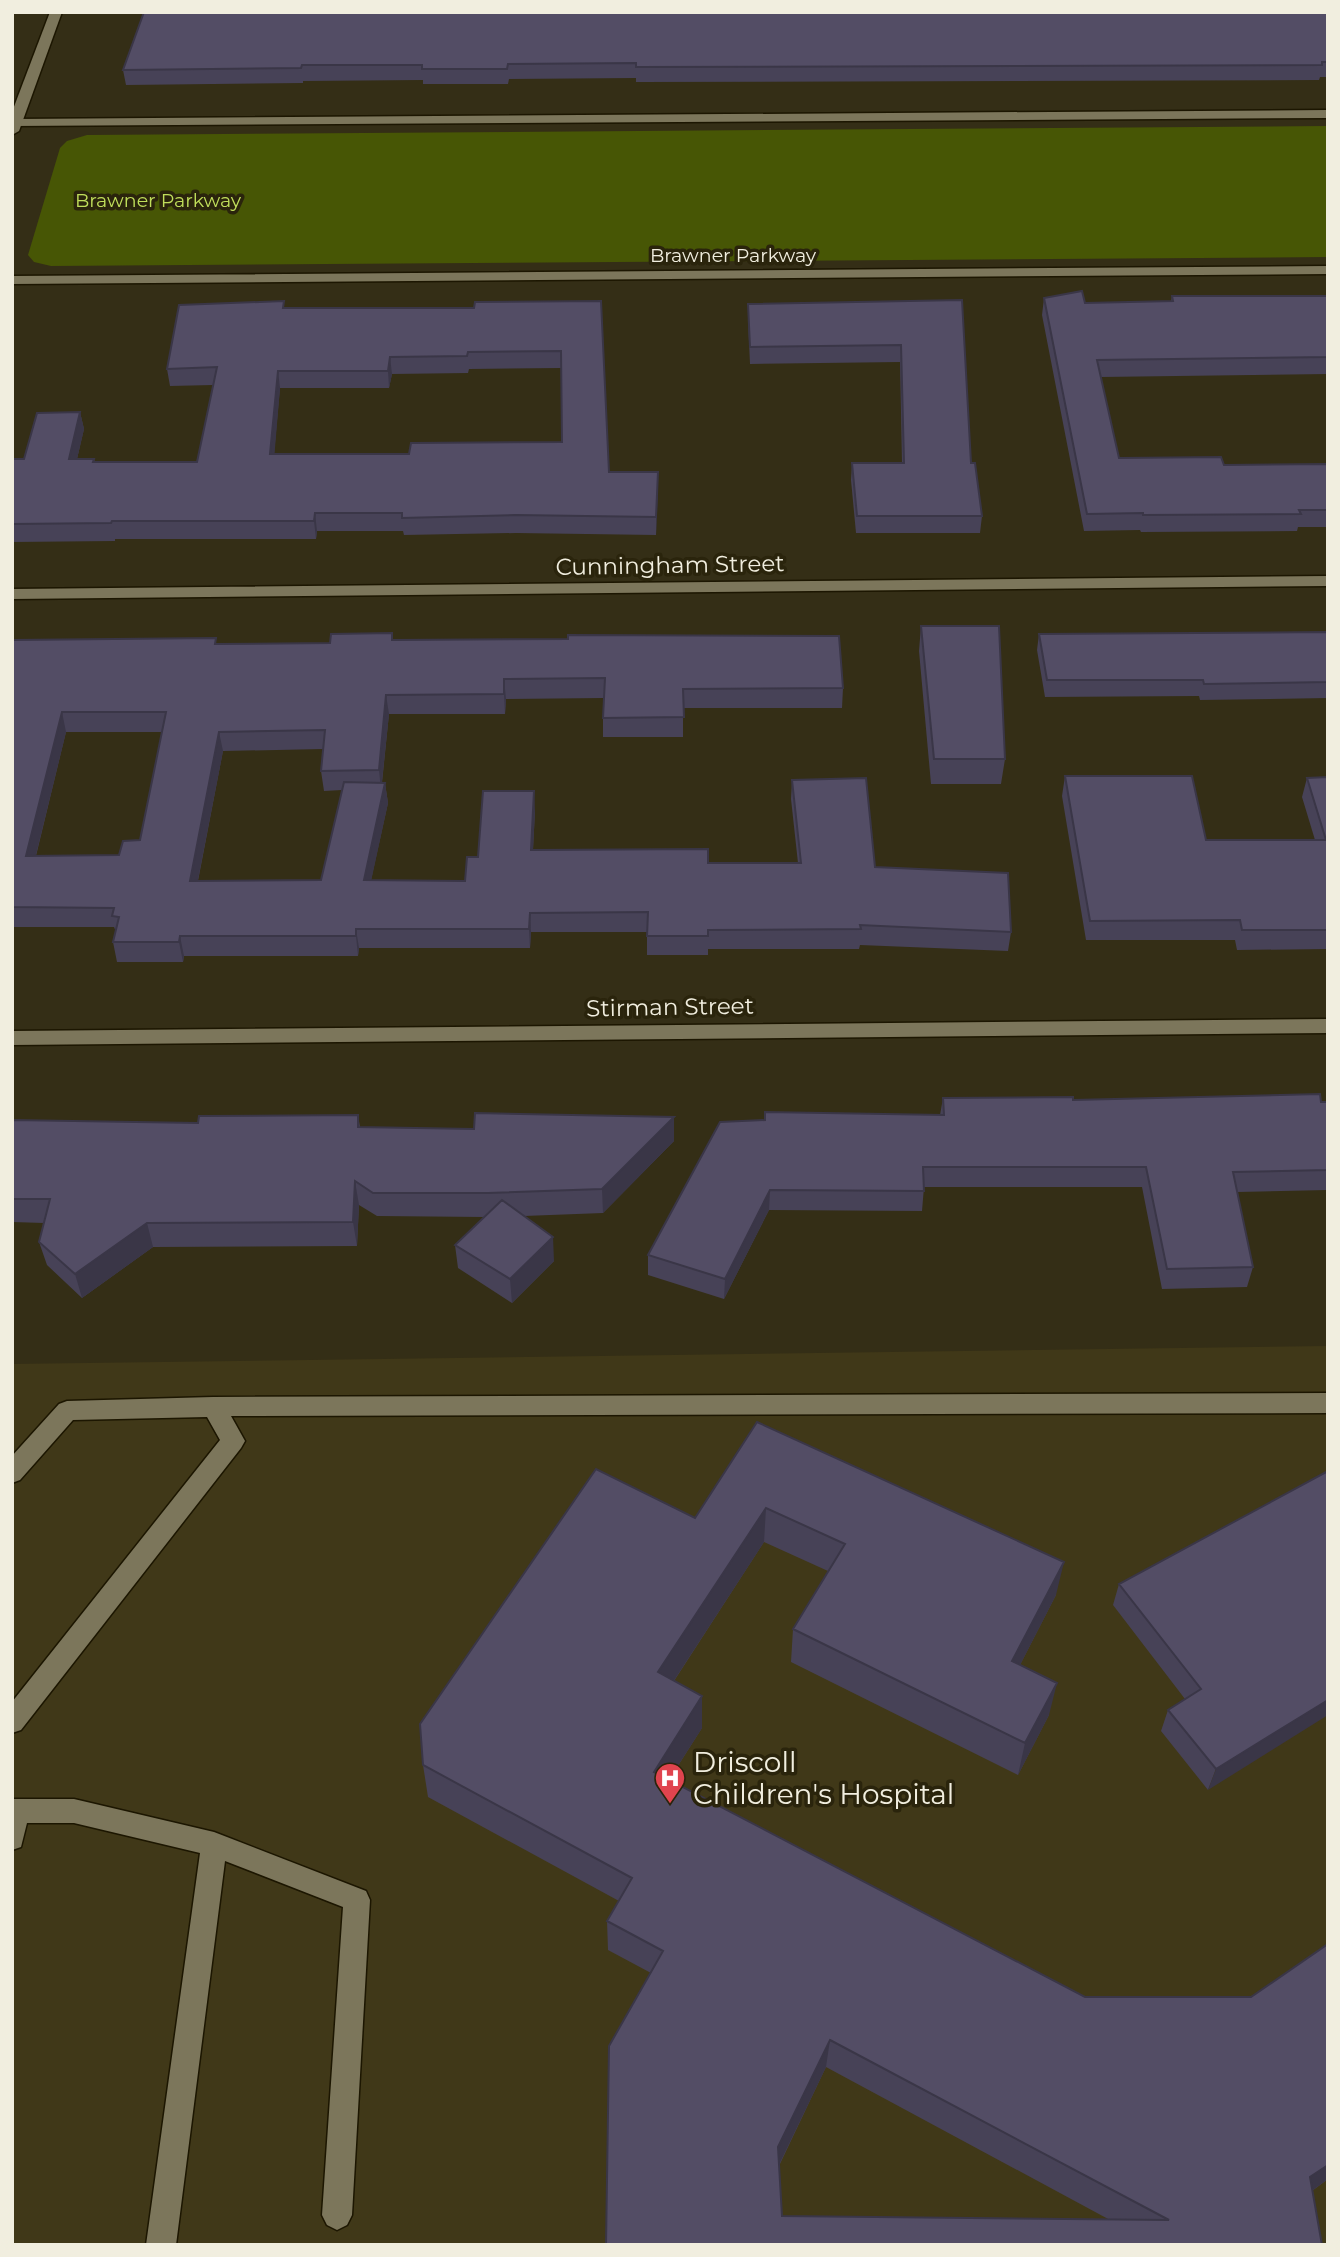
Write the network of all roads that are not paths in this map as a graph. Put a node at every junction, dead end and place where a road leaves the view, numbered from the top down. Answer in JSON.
{"nodes":[{"id":1,"x":56,"y":12,"type":"edge"},
{"id":2,"x":1328,"y":114,"type":"edge"},
{"id":3,"x":14,"y":127,"type":"edge"},
{"id":4,"x":1328,"y":270,"type":"edge"},
{"id":5,"x":12,"y":280,"type":"edge"},
{"id":6,"x":1328,"y":581,"type":"edge"},
{"id":7,"x":12,"y":594,"type":"edge"},
{"id":8,"x":1328,"y":1026,"type":"edge"},
{"id":9,"x":12,"y":1038,"type":"edge"},
{"id":10,"x":1328,"y":1403,"type":"edge"},
{"id":11,"x":213,"y":1407,"type":"junction"},
{"id":12,"x":12,"y":1473,"type":"edge"},
{"id":13,"x":12,"y":1722,"type":"edge"},
{"id":14,"x":14,"y":1811,"type":"edge"},
{"id":15,"x":12,"y":1838,"type":"edge"},
{"id":16,"x":214,"y":1844,"type":"junction"},
{"id":17,"x":337,"y":2215,"type":"dead end"},
{"id":18,"x":161,"y":2245,"type":"edge"}],
"edges":[{"from":1,"to":3,"type":"street"},
{"from":2,"to":3,"type":"street"},
{"from":4,"to":5,"type":"street","name":"Brawner Parkway"},
{"from":6,"to":7,"type":"street","name":"Cunningham Street"},
{"from":8,"to":9,"type":"street","name":"Stirman Street"},
{"from":10,"to":11,"type":"street"},
{"from":11,"to":12,"type":"street"},
{"from":11,"to":13,"type":"street"},
{"from":14,"to":15,"type":"street"},
{"from":14,"to":16,"type":"street"},
{"from":16,"to":17,"type":"street"},
{"from":16,"to":18,"type":"street"}]}
